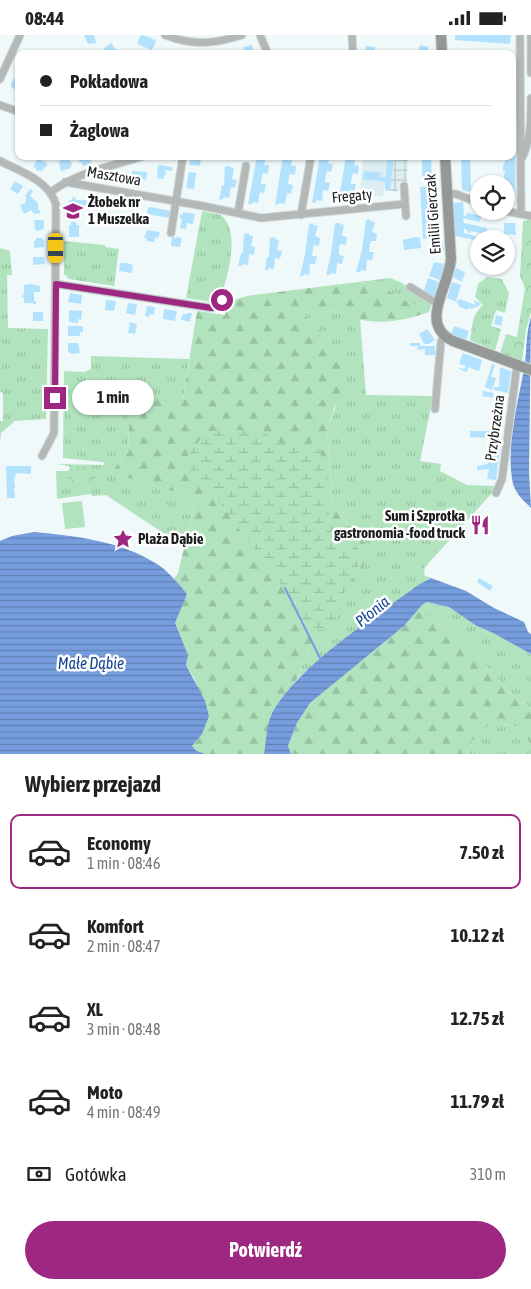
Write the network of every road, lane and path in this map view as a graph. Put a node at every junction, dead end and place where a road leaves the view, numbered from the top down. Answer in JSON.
{"nodes":[{"id":1,"x":20,"y":35,"type":"edge"},
{"id":2,"x":165,"y":35,"type":"edge"},
{"id":3,"x":242,"y":35,"type":"edge"},
{"id":4,"x":260,"y":35,"type":"edge"},
{"id":5,"x":352,"y":35,"type":"edge"},
{"id":6,"x":441,"y":35,"type":"edge"},
{"id":7,"x":520,"y":35,"type":"edge"},
{"id":8,"x":530,"y":35,"type":"edge"},
{"id":9,"x":266,"y":50,"type":"edge"},
{"id":10,"x":353,"y":50,"type":"edge"},
{"id":11,"x":442,"y":50,"type":"edge"},
{"id":12,"x":531,"y":73,"type":"edge"},
{"id":13,"x":0,"y":79,"type":"edge"},
{"id":14,"x":531,"y":98,"type":"edge"},
{"id":15,"x":0,"y":105,"type":"edge"},
{"id":16,"x":15,"y":111,"type":"edge"},
{"id":17,"x":516,"y":136,"type":"edge"},
{"id":18,"x":521,"y":137,"type":"junction"},
{"id":19,"x":531,"y":139,"type":"edge"},
{"id":20,"x":130,"y":160,"type":"edge"},
{"id":21,"x":182,"y":160,"type":"edge"},
{"id":22,"x":310,"y":160,"type":"edge"},
{"id":23,"x":445,"y":160,"type":"edge"},
{"id":24,"x":0,"y":161,"type":"edge"},
{"id":25,"x":521,"y":161,"type":"junction"},
{"id":26,"x":246,"y":166,"type":"dead end"},
{"id":27,"x":65,"y":182,"type":"junction"},
{"id":28,"x":404,"y":186,"type":"dead end"},
{"id":29,"x":51,"y":193,"type":"junction"},
{"id":30,"x":446,"y":193,"type":"junction"},
{"id":31,"x":470,"y":199,"type":"edge"},
{"id":32,"x":176,"y":201,"type":"junction"},
{"id":33,"x":405,"y":204,"type":"junction"},
{"id":34,"x":202,"y":205,"type":"joint"},
{"id":35,"x":238,"y":213,"type":"junction"},
{"id":36,"x":515,"y":213,"type":"edge"},
{"id":37,"x":520,"y":214,"type":"junction"},
{"id":38,"x":301,"y":215,"type":"junction"},
{"id":39,"x":406,"y":216,"type":"dead end"},
{"id":40,"x":531,"y":216,"type":"edge"},
{"id":41,"x":170,"y":233,"type":"dead end"},
{"id":42,"x":56,"y":284,"type":"junction"},
{"id":43,"x":410,"y":287,"type":"dead end"},
{"id":44,"x":224,"y":293,"type":"dead end"},
{"id":45,"x":438,"y":304,"type":"junction"},
{"id":46,"x":444,"y":336,"type":"junction"},
{"id":47,"x":523,"y":367,"type":"edge"},
{"id":48,"x":435,"y":409,"type":"dead end"},
{"id":49,"x":42,"y":456,"type":"dead end"},
{"id":50,"x":496,"y":493,"type":"dead end"}],
"edges":[{"from":1,"to":13,"type":"street"},
{"from":2,"to":3,"type":"street"},
{"from":4,"to":9,"type":"street"},
{"from":5,"to":10,"type":"street"},
{"from":6,"to":11,"type":"street"},
{"from":7,"to":18,"type":"street"},
{"from":8,"to":12,"type":"street"},
{"from":14,"to":19,"type":"street"},
{"from":15,"to":16,"type":"street"},
{"from":17,"to":18,"type":"street"},
{"from":18,"to":19,"type":"street"},
{"from":18,"to":25,"type":"street"},
{"from":19,"to":25,"type":"street"},
{"from":20,"to":27,"type":"street"},
{"from":21,"to":32,"type":"street"},
{"from":22,"to":38,"type":"street"},
{"from":23,"to":30,"type":"street","name":"Emilii Gierczak"},
{"from":24,"to":29,"type":"street"},
{"from":25,"to":37,"type":"street"},
{"from":26,"to":35,"type":"street"},
{"from":27,"to":29,"type":"street","name":"Masztowa"},
{"from":27,"to":32,"type":"street","name":"Masztowa"},
{"from":28,"to":33,"type":"street"},
{"from":29,"to":42,"type":"street"},
{"from":30,"to":31,"type":"street"},
{"from":30,"to":45,"type":"street","name":"Emilii Gierczak"},
{"from":32,"to":34,"type":"street","name":"Masztowa"},
{"from":32,"to":41,"type":"street"},
{"from":33,"to":38,"type":"street","name":"Fregaty"},
{"from":33,"to":39,"type":"street"},
{"from":34,"to":35,"type":"street","name":"Fregaty"},
{"from":35,"to":38,"type":"street","name":"Fregaty"},
{"from":36,"to":37,"type":"street"},
{"from":37,"to":40,"type":"street"},
{"from":42,"to":44,"type":"street"},
{"from":42,"to":49,"type":"street"},
{"from":43,"to":45,"type":"street"},
{"from":45,"to":46,"type":"street","name":"Emilii Gierczak"},
{"from":46,"to":47,"type":"street"},
{"from":46,"to":48,"type":"street"},
{"from":47,"to":50,"type":"street","name":"Przybrzeżna"}]}
